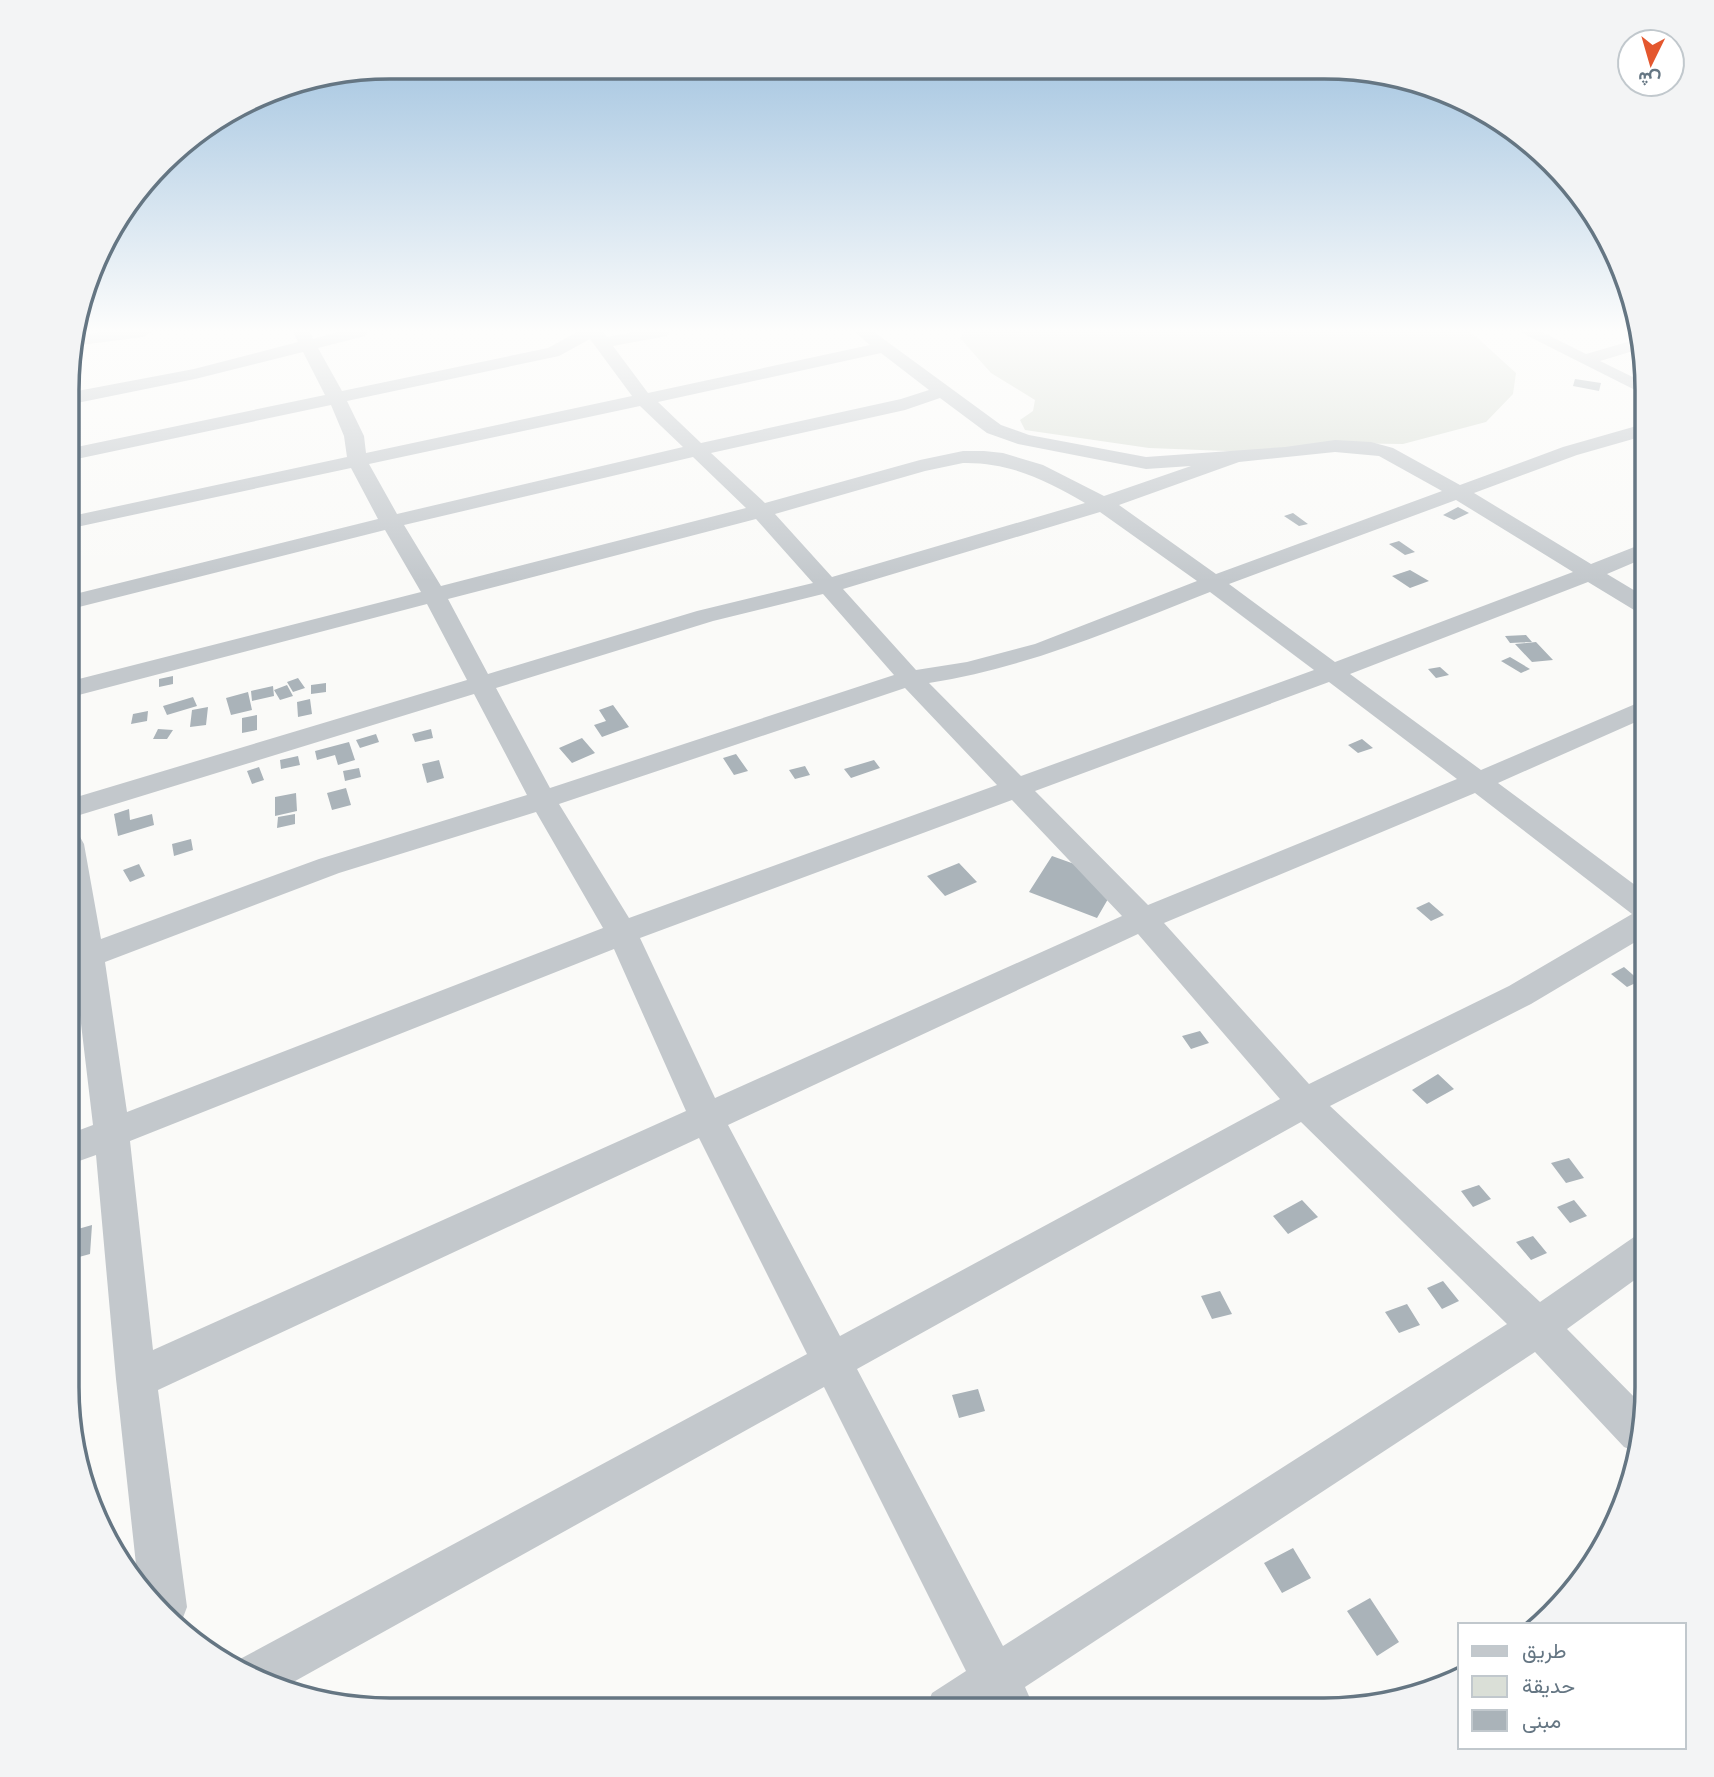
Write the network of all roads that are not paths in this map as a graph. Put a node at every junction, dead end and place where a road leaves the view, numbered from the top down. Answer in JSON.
{"nodes":[{"id":1,"x":257,"y":415,"type":"edge"},
{"id":2,"x":345,"y":415,"type":"edge"},
{"id":3,"x":559,"y":415,"type":"edge"},
{"id":4,"x":660,"y":415,"type":"edge"},
{"id":5,"x":851,"y":415,"type":"edge"},
{"id":6,"x":974,"y":415,"type":"edge"},
{"id":7,"x":1635,"y":432,"type":"edge"},
{"id":8,"x":695,"y":451,"type":"junction"},
{"id":9,"x":79,"y":453,"type":"edge"},
{"id":10,"x":358,"y":458,"type":"junction"},
{"id":11,"x":1232,"y":458,"type":"junction"},
{"id":12,"x":1457,"y":495,"type":"junction"},
{"id":13,"x":1103,"y":504,"type":"junction"},
{"id":14,"x":761,"y":511,"type":"junction"},
{"id":15,"x":79,"y":520,"type":"edge"},
{"id":16,"x":391,"y":522,"type":"junction"},
{"id":17,"x":1635,"y":554,"type":"edge"},
{"id":18,"x":1588,"y":574,"type":"junction"},
{"id":19,"x":1212,"y":583,"type":"junction"},
{"id":20,"x":827,"y":586,"type":"junction"},
{"id":21,"x":434,"y":596,"type":"junction"},
{"id":22,"x":79,"y":601,"type":"edge"},
{"id":23,"x":1635,"y":601,"type":"edge"},
{"id":24,"x":1332,"y":672,"type":"junction"},
{"id":25,"x":910,"y":678,"type":"junction"},
{"id":26,"x":480,"y":684,"type":"junction"},
{"id":27,"x":79,"y":688,"type":"edge"},
{"id":28,"x":1635,"y":712,"type":"edge"},
{"id":29,"x":1479,"y":781,"type":"junction"},
{"id":30,"x":1019,"y":789,"type":"junction"},
{"id":31,"x":543,"y":800,"type":"junction"},
{"id":32,"x":79,"y":806,"type":"edge"},
{"id":33,"x":1635,"y":901,"type":"edge"},
{"id":34,"x":1143,"y":919,"type":"junction"},
{"id":35,"x":1635,"y":927,"type":"edge"},
{"id":36,"x":622,"y":933,"type":"junction"},
{"id":37,"x":79,"y":960,"type":"edge"},
{"id":38,"x":1304,"y":1103,"type":"junction"},
{"id":39,"x":708,"y":1119,"type":"junction"},
{"id":40,"x":112,"y":1134,"type":"junction"},
{"id":41,"x":79,"y":1146,"type":"edge"},
{"id":42,"x":1635,"y":1258,"type":"edge"},
{"id":43,"x":1538,"y":1327,"type":"junction"},
{"id":44,"x":831,"y":1360,"type":"junction"},
{"id":45,"x":136,"y":1379,"type":"junction"},
{"id":46,"x":1633,"y":1426,"type":"edge"},
{"id":47,"x":163,"y":1600,"type":"edge"},
{"id":48,"x":264,"y":1672,"type":"edge"},
{"id":49,"x":1003,"y":1695,"type":"edge"}],
"edges":[{"from":1,"to":9,"type":"street"},
{"from":2,"to":10,"type":"street"},
{"from":3,"to":10,"type":"street"},
{"from":4,"to":8,"type":"street"},
{"from":5,"to":8,"type":"street"},
{"from":6,"to":11,"type":"street"},
{"from":7,"to":12,"type":"street"},
{"from":8,"to":14,"type":"street"},
{"from":8,"to":16,"type":"street"},
{"from":10,"to":15,"type":"street"},
{"from":10,"to":16,"type":"street"},
{"from":11,"to":12,"type":"street"},
{"from":11,"to":13,"type":"street"},
{"from":12,"to":18,"type":"street"},
{"from":12,"to":19,"type":"street"},
{"from":13,"to":14,"type":"street"},
{"from":13,"to":19,"type":"street"},
{"from":13,"to":20,"type":"street"},
{"from":14,"to":20,"type":"street"},
{"from":14,"to":21,"type":"street"},
{"from":16,"to":21,"type":"street"},
{"from":16,"to":22,"type":"street"},
{"from":17,"to":18,"type":"street"},
{"from":18,"to":23,"type":"street"},
{"from":18,"to":24,"type":"street"},
{"from":19,"to":24,"type":"street"},
{"from":19,"to":25,"type":"street"},
{"from":20,"to":25,"type":"street"},
{"from":20,"to":26,"type":"street"},
{"from":21,"to":26,"type":"street"},
{"from":21,"to":27,"type":"street"},
{"from":24,"to":29,"type":"street"},
{"from":24,"to":30,"type":"street"},
{"from":25,"to":30,"type":"street"},
{"from":25,"to":31,"type":"street"},
{"from":26,"to":31,"type":"street"},
{"from":26,"to":32,"type":"street"},
{"from":28,"to":29,"type":"street"},
{"from":29,"to":33,"type":"street"},
{"from":29,"to":34,"type":"street"},
{"from":30,"to":34,"type":"street"},
{"from":30,"to":36,"type":"street"},
{"from":31,"to":36,"type":"street"},
{"from":31,"to":37,"type":"street"},
{"from":34,"to":38,"type":"street"},
{"from":34,"to":39,"type":"street"},
{"from":35,"to":38,"type":"street"},
{"from":36,"to":39,"type":"street"},
{"from":36,"to":40,"type":"street"},
{"from":37,"to":40,"type":"street"},
{"from":38,"to":43,"type":"street"},
{"from":38,"to":44,"type":"street"},
{"from":39,"to":44,"type":"street"},
{"from":39,"to":45,"type":"street"},
{"from":40,"to":41,"type":"street"},
{"from":40,"to":45,"type":"street"},
{"from":42,"to":43,"type":"street"},
{"from":43,"to":46,"type":"street"},
{"from":43,"to":49,"type":"street"},
{"from":44,"to":48,"type":"street"},
{"from":44,"to":49,"type":"street"},
{"from":45,"to":47,"type":"street"}]}
